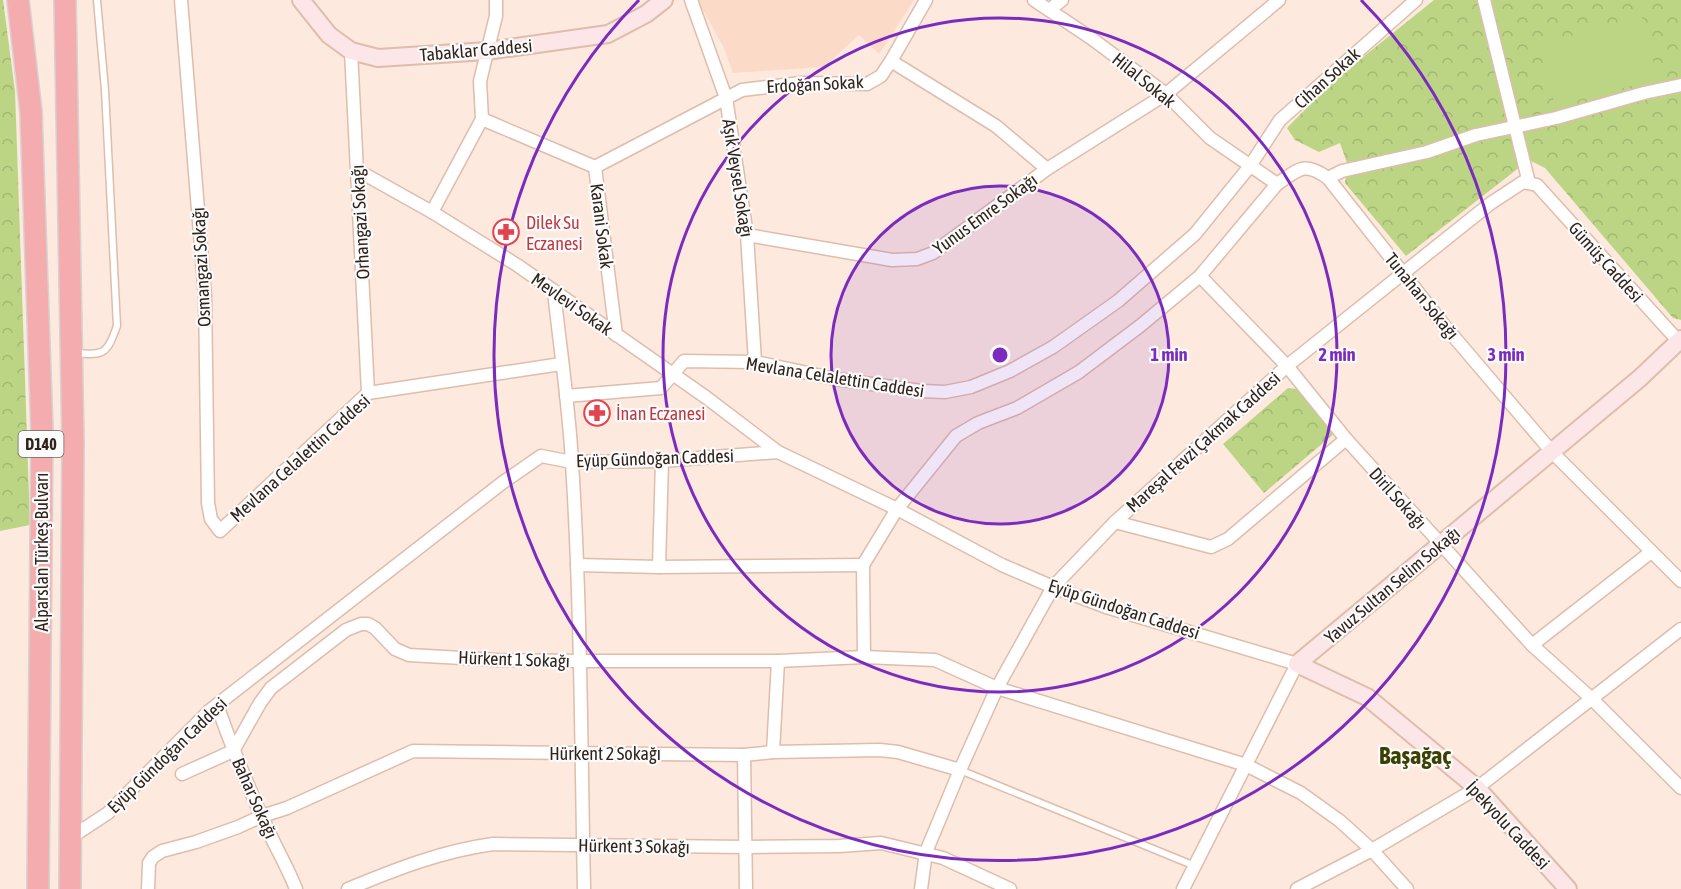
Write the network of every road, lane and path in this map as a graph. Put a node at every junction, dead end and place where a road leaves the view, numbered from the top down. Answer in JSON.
{"nodes":[{"id":1,"x":18,"y":0,"type":"edge"},
{"id":2,"x":65,"y":0,"type":"edge"},
{"id":3,"x":97,"y":0,"type":"edge"},
{"id":4,"x":181,"y":0,"type":"edge"},
{"id":5,"x":301,"y":0,"type":"edge"},
{"id":6,"x":496,"y":0,"type":"edge"},
{"id":7,"x":664,"y":0,"type":"edge"},
{"id":8,"x":691,"y":0,"type":"edge"},
{"id":9,"x":926,"y":0,"type":"edge"},
{"id":10,"x":1034,"y":0,"type":"edge"},
{"id":11,"x":1062,"y":0,"type":"edge"},
{"id":12,"x":1279,"y":0,"type":"edge"},
{"id":13,"x":1415,"y":0,"type":"edge"},
{"id":14,"x":1485,"y":2,"type":"edge"},
{"id":15,"x":1049,"y":10,"type":"junction"},
{"id":16,"x":351,"y":51,"type":"junction"},
{"id":17,"x":487,"y":51,"type":"junction"},
{"id":18,"x":891,"y":61,"type":"junction"},
{"id":19,"x":1681,"y":86,"type":"edge"},
{"id":20,"x":1166,"y":94,"type":"junction"},
{"id":21,"x":726,"y":98,"type":"junction"},
{"id":22,"x":482,"y":118,"type":"junction"},
{"id":23,"x":1515,"y":127,"type":"junction"},
{"id":24,"x":1250,"y":166,"type":"junction"},
{"id":25,"x":595,"y":167,"type":"junction"},
{"id":26,"x":1047,"y":169,"type":"junction"},
{"id":27,"x":357,"y":170,"type":"junction"},
{"id":28,"x":1328,"y":178,"type":"junction"},
{"id":29,"x":1529,"y":183,"type":"junction"},
{"id":30,"x":1277,"y":184,"type":"junction"},
{"id":31,"x":432,"y":212,"type":"junction"},
{"id":32,"x":747,"y":235,"type":"junction"},
{"id":33,"x":1404,"y":273,"type":"junction"},
{"id":34,"x":1200,"y":276,"type":"junction"},
{"id":35,"x":554,"y":291,"type":"junction"},
{"id":36,"x":616,"y":335,"type":"junction"},
{"id":37,"x":1680,"y":341,"type":"edge"},
{"id":38,"x":72,"y":353,"type":"junction"},
{"id":39,"x":755,"y":362,"type":"junction"},
{"id":40,"x":561,"y":364,"type":"junction"},
{"id":41,"x":1287,"y":366,"type":"junction"},
{"id":42,"x":671,"y":375,"type":"junction"},
{"id":43,"x":368,"y":393,"type":"junction"},
{"id":44,"x":566,"y":396,"type":"junction"},
{"id":45,"x":1346,"y":439,"type":"junction"},
{"id":46,"x":778,"y":452,"type":"junction"},
{"id":47,"x":1552,"y":452,"type":"junction"},
{"id":48,"x":662,"y":461,"type":"junction"},
{"id":49,"x":572,"y":462,"type":"junction"},
{"id":50,"x":897,"y":508,"type":"junction"},
{"id":51,"x":1115,"y":522,"type":"junction"},
{"id":52,"x":220,"y":531,"type":"joint"},
{"id":53,"x":1439,"y":545,"type":"junction"},
{"id":54,"x":1651,"y":552,"type":"junction"},
{"id":55,"x":577,"y":565,"type":"junction"},
{"id":56,"x":863,"y":565,"type":"junction"},
{"id":57,"x":659,"y":567,"type":"junction"},
{"id":58,"x":1681,"y":581,"type":"edge"},
{"id":59,"x":1053,"y":586,"type":"junction"},
{"id":60,"x":1681,"y":629,"type":"edge"},
{"id":61,"x":1532,"y":645,"type":"junction"},
{"id":62,"x":864,"y":657,"type":"junction"},
{"id":63,"x":579,"y":661,"type":"junction"},
{"id":64,"x":778,"y":661,"type":"junction"},
{"id":65,"x":1297,"y":664,"type":"junction"},
{"id":66,"x":997,"y":688,"type":"junction"},
{"id":67,"x":1592,"y":699,"type":"junction"},
{"id":68,"x":217,"y":705,"type":"junction"},
{"id":69,"x":233,"y":751,"type":"junction"},
{"id":70,"x":581,"y":751,"type":"junction"},
{"id":71,"x":773,"y":752,"type":"junction"},
{"id":72,"x":744,"y":754,"type":"junction"},
{"id":73,"x":1246,"y":765,"type":"junction"},
{"id":74,"x":960,"y":770,"type":"junction"},
{"id":75,"x":182,"y":774,"type":"dead end"},
{"id":76,"x":1477,"y":788,"type":"junction"},
{"id":77,"x":1681,"y":788,"type":"edge"},
{"id":78,"x":262,"y":816,"type":"junction"},
{"id":79,"x":70,"y":838,"type":"junction"},
{"id":80,"x":583,"y":845,"type":"junction"},
{"id":81,"x":747,"y":847,"type":"junction"},
{"id":82,"x":1372,"y":850,"type":"junction"},
{"id":83,"x":926,"y":852,"type":"junction"},
{"id":84,"x":1194,"y":866,"type":"junction"},
{"id":85,"x":38,"y":889,"type":"edge"},
{"id":86,"x":70,"y":889,"type":"edge"},
{"id":87,"x":148,"y":889,"type":"edge"},
{"id":88,"x":296,"y":889,"type":"edge"},
{"id":89,"x":348,"y":889,"type":"edge"},
{"id":90,"x":584,"y":889,"type":"edge"},
{"id":91,"x":746,"y":889,"type":"edge"},
{"id":92,"x":921,"y":889,"type":"edge"},
{"id":93,"x":1010,"y":889,"type":"edge"},
{"id":94,"x":1183,"y":889,"type":"edge"},
{"id":95,"x":1297,"y":889,"type":"edge"},
{"id":96,"x":1407,"y":889,"type":"edge"},
{"id":97,"x":1568,"y":889,"type":"edge"}],
"edges":[{"from":1,"to":85,"type":"highway","name":"Alparslan Türkeş Bulvarı","number":"D140"},
{"from":2,"to":38,"type":"highway","name":"Alparslan Türkeş Bulvarı","number":"D140"},
{"from":3,"to":38,"type":"lane"},
{"from":4,"to":52,"type":"street","name":"Osmangazi Sokağı"},
{"from":5,"to":16,"type":"street","name":"Tabaklar Caddesi"},
{"from":6,"to":17,"type":"street"},
{"from":7,"to":17,"type":"street","name":"Tabaklar Caddesi"},
{"from":8,"to":21,"type":"street","name":"Aşık Veysel Sokağı"},
{"from":9,"to":18,"type":"street"},
{"from":10,"to":15,"type":"street","name":"Hilal Sokak"},
{"from":11,"to":15,"type":"street"},
{"from":12,"to":20,"type":"street","name":"Yunus Emre Sokağı"},
{"from":13,"to":24,"type":"street","name":"Cihan Sokak"},
{"from":14,"to":23,"type":"street"},
{"from":15,"to":20,"type":"street","name":"Hilal Sokak"},
{"from":16,"to":17,"type":"street","name":"Tabaklar Caddesi"},
{"from":16,"to":27,"type":"street","name":"Orhangazi Sokağı"},
{"from":17,"to":22,"type":"street"},
{"from":18,"to":21,"type":"street","name":"Erdoğan Sokak"},
{"from":18,"to":26,"type":"street"},
{"from":19,"to":23,"type":"street"},
{"from":20,"to":24,"type":"street","name":"Hilal Sokak"},
{"from":20,"to":26,"type":"street","name":"Yunus Emre Sokağı"},
{"from":21,"to":25,"type":"street","name":"Erdoğan Sokak"},
{"from":21,"to":32,"type":"street","name":"Aşık Veysel Sokağı"},
{"from":22,"to":25,"type":"street","name":"Karani Sokak"},
{"from":22,"to":31,"type":"street"},
{"from":23,"to":28,"type":"street"},
{"from":23,"to":29,"type":"street"},
{"from":24,"to":30,"type":"street"},
{"from":24,"to":39,"type":"street","name":"Mevlana Celalettin Caddesi"},
{"from":25,"to":36,"type":"street","name":"Karani Sokak"},
{"from":26,"to":32,"type":"street","name":"Yunus Emre Sokağı"},
{"from":27,"to":31,"type":"street","name":"Mevlevi Sokak"},
{"from":27,"to":43,"type":"street","name":"Orhangazi Sokağı"},
{"from":28,"to":30,"type":"street"},
{"from":28,"to":33,"type":"street","name":"Tunahan Sokağı"},
{"from":29,"to":33,"type":"street","name":"Mareşal Fevzi Çakmak Caddesi"},
{"from":29,"to":37,"type":"street","name":"Gümüş Caddesi"},
{"from":30,"to":34,"type":"street"},
{"from":31,"to":35,"type":"street","name":"Mevlevi Sokak"},
{"from":32,"to":39,"type":"street","name":"Aşık Veysel Sokağı"},
{"from":33,"to":41,"type":"street","name":"Mareşal Fevzi Çakmak Caddesi"},
{"from":33,"to":47,"type":"street","name":"Tunahan Sokağı"},
{"from":34,"to":41,"type":"street","name":"Diril Sokağı"},
{"from":34,"to":50,"type":"street"},
{"from":35,"to":36,"type":"street","name":"Mevlevi Sokak"},
{"from":35,"to":40,"type":"street"},
{"from":36,"to":42,"type":"street","name":"Mevlevi Sokak"},
{"from":37,"to":47,"type":"street","name":"Yavuz Sultan Selim Sokağı"},
{"from":38,"to":79,"type":"highway","name":"Alparslan Türkeş Bulvarı","number":"D140"},
{"from":39,"to":42,"type":"street","name":"Mevlana Celalettin Caddesi"},
{"from":40,"to":43,"type":"street","name":"Mevlana Celalettin Caddesi"},
{"from":40,"to":44,"type":"street"},
{"from":41,"to":45,"type":"street","name":"Diril Sokağı"},
{"from":41,"to":51,"type":"street","name":"Mareşal Fevzi Çakmak Caddesi"},
{"from":42,"to":44,"type":"street","name":"Mevlana Celalettin Caddesi"},
{"from":42,"to":46,"type":"street","name":"Mevlevi Sokak"},
{"from":43,"to":52,"type":"street","name":"Mevlana Celalettin Caddesi"},
{"from":44,"to":49,"type":"street"},
{"from":45,"to":51,"type":"street"},
{"from":45,"to":53,"type":"street","name":"Diril Sokağı"},
{"from":46,"to":48,"type":"street","name":"Eyüp Gündoğan Caddesi"},
{"from":46,"to":50,"type":"street","name":"Eyüp Gündoğan Caddesi"},
{"from":47,"to":53,"type":"street","name":"Yavuz Sultan Selim Sokağı"},
{"from":47,"to":54,"type":"street","name":"Tunahan Sokağı"},
{"from":48,"to":49,"type":"street","name":"Eyüp Gündoğan Caddesi"},
{"from":48,"to":57,"type":"street"},
{"from":49,"to":55,"type":"street"},
{"from":49,"to":68,"type":"street","name":"Eyüp Gündoğan Caddesi"},
{"from":50,"to":56,"type":"street"},
{"from":50,"to":59,"type":"street","name":"Eyüp Gündoğan Caddesi"},
{"from":51,"to":59,"type":"street","name":"Mareşal Fevzi Çakmak Caddesi"},
{"from":53,"to":61,"type":"street","name":"Diril Sokağı"},
{"from":53,"to":65,"type":"street","name":"Yavuz Sultan Selim Sokağı"},
{"from":54,"to":58,"type":"street","name":"Tunahan Sokağı"},
{"from":54,"to":61,"type":"street"},
{"from":55,"to":57,"type":"street"},
{"from":55,"to":63,"type":"street"},
{"from":56,"to":57,"type":"street"},
{"from":56,"to":62,"type":"street"},
{"from":59,"to":65,"type":"street","name":"Eyüp Gündoğan Caddesi"},
{"from":59,"to":66,"type":"street","name":"Mareşal Fevzi Çakmak Caddesi"},
{"from":60,"to":67,"type":"street"},
{"from":61,"to":67,"type":"street","name":"Diril Sokağı"},
{"from":62,"to":64,"type":"street","name":"Hürkent 1 Sokağı"},
{"from":62,"to":66,"type":"street","name":"Hürkent 1 Sokağı"},
{"from":63,"to":64,"type":"street","name":"Hürkent 1 Sokağı"},
{"from":63,"to":69,"type":"street","name":"Hürkent 1 Sokağı"},
{"from":63,"to":70,"type":"street"},
{"from":64,"to":71,"type":"street"},
{"from":65,"to":73,"type":"street","name":"Yavuz Sultan Selim Sokağı"},
{"from":65,"to":76,"type":"street","name":"İpekyolu Caddesi"},
{"from":66,"to":73,"type":"street","name":"Hürkent 1 Sokağı"},
{"from":66,"to":74,"type":"street","name":"Mareşal Fevzi Çakmak Caddesi"},
{"from":67,"to":76,"type":"street"},
{"from":67,"to":77,"type":"street","name":"Diril Sokağı"},
{"from":68,"to":69,"type":"street","name":"Bahar Sokağı"},
{"from":68,"to":79,"type":"street","name":"Eyüp Gündoğan Caddesi"},
{"from":69,"to":75,"type":"street"},
{"from":69,"to":78,"type":"street","name":"Bahar Sokağı"},
{"from":70,"to":72,"type":"street","name":"Hürkent 2 Sokağı"},
{"from":70,"to":78,"type":"street","name":"Hürkent 2 Sokağı"},
{"from":70,"to":80,"type":"street"},
{"from":71,"to":72,"type":"street","name":"Hürkent 2 Sokağı"},
{"from":71,"to":74,"type":"street","name":"Hürkent 2 Sokağı"},
{"from":72,"to":81,"type":"street"},
{"from":73,"to":82,"type":"street","name":"Hürkent 1 Sokağı"},
{"from":73,"to":84,"type":"street","name":"Yavuz Sultan Selim Sokağı"},
{"from":74,"to":83,"type":"street","name":"Mareşal Fevzi Çakmak Caddesi"},
{"from":74,"to":84,"type":"lane"},
{"from":76,"to":82,"type":"street"},
{"from":76,"to":97,"type":"street","name":"İpekyolu Caddesi"},
{"from":78,"to":87,"type":"street","name":"Hürkent 2 Sokağı"},
{"from":78,"to":88,"type":"street","name":"Bahar Sokağı"},
{"from":79,"to":86,"type":"highway","name":"Alparslan Türkeş Bulvarı","number":"D140"},
{"from":80,"to":81,"type":"street","name":"Hürkent 3 Sokağı"},
{"from":80,"to":89,"type":"street","name":"Hürkent 3 Sokağı"},
{"from":80,"to":90,"type":"street"},
{"from":81,"to":83,"type":"street","name":"Hürkent 3 Sokağı"},
{"from":81,"to":91,"type":"street"},
{"from":82,"to":95,"type":"street"},
{"from":82,"to":96,"type":"street","name":"Hürkent 1 Sokağı"},
{"from":83,"to":92,"type":"street","name":"Mareşal Fevzi Çakmak Caddesi"},
{"from":83,"to":93,"type":"street","name":"Hürkent 3 Sokağı"},
{"from":84,"to":94,"type":"street","name":"Yavuz Sultan Selim Sokağı"}]}
